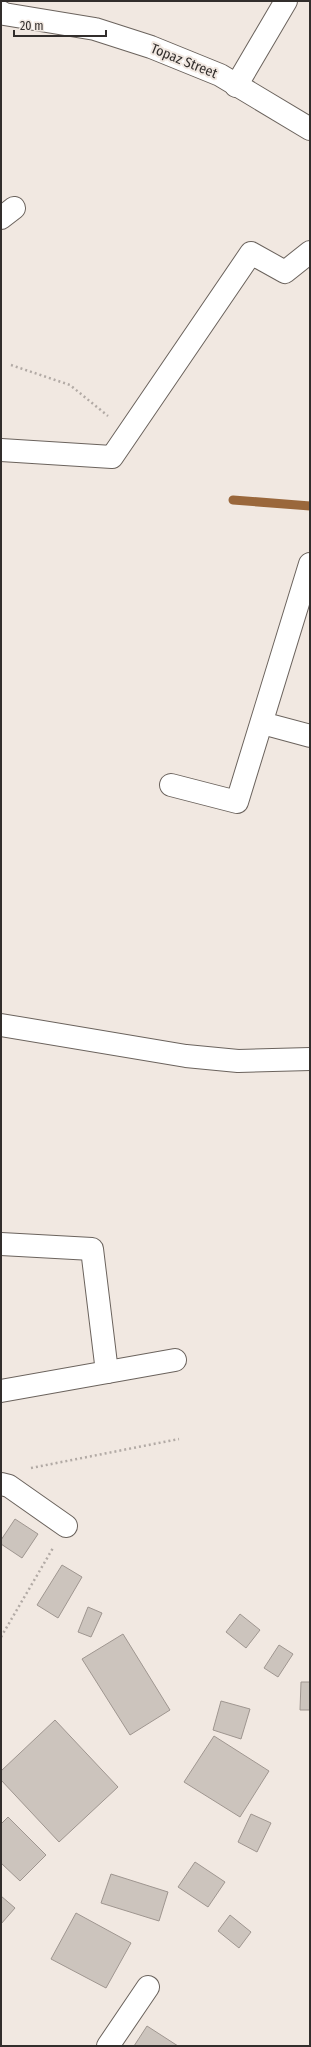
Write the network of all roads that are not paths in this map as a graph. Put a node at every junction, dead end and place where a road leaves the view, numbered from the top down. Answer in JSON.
{"nodes":[{"id":1,"x":286,"y":1,"type":"edge"},
{"id":2,"x":1,"y":12,"type":"edge"},
{"id":3,"x":236,"y":86,"type":"junction"},
{"id":4,"x":310,"y":129,"type":"edge"},
{"id":5,"x":310,"y":252,"type":"edge"},
{"id":6,"x":1,"y":450,"type":"edge"},
{"id":7,"x":310,"y":564,"type":"edge"},
{"id":8,"x":262,"y":723,"type":"junction"},
{"id":9,"x":310,"y":736,"type":"edge"},
{"id":10,"x":171,"y":785,"type":"dead end"},
{"id":11,"x":1,"y":1025,"type":"edge"},
{"id":12,"x":310,"y":1059,"type":"edge"},
{"id":13,"x":1,"y":1244,"type":"edge"},
{"id":14,"x":175,"y":1360,"type":"dead end"},
{"id":15,"x":107,"y":1372,"type":"junction"},
{"id":16,"x":1,"y":1391,"type":"edge"},
{"id":17,"x":1,"y":1484,"type":"edge"},
{"id":18,"x":66,"y":1526,"type":"road end"},
{"id":19,"x":148,"y":1987,"type":"dead end"},
{"id":20,"x":108,"y":2046,"type":"edge"}],
"edges":[{"from":1,"to":3,"type":"street"},
{"from":2,"to":3,"type":"street","name":"Topaz Street"},
{"from":3,"to":4,"type":"street","name":"Topaz Street"},
{"from":5,"to":6,"type":"street"},
{"from":7,"to":8,"type":"street"},
{"from":8,"to":9,"type":"street"},
{"from":8,"to":10,"type":"street"},
{"from":11,"to":12,"type":"street"},
{"from":13,"to":15,"type":"street"},
{"from":14,"to":15,"type":"street"},
{"from":15,"to":16,"type":"street"},
{"from":17,"to":18,"type":"street"},
{"from":19,"to":20,"type":"street"}]}
